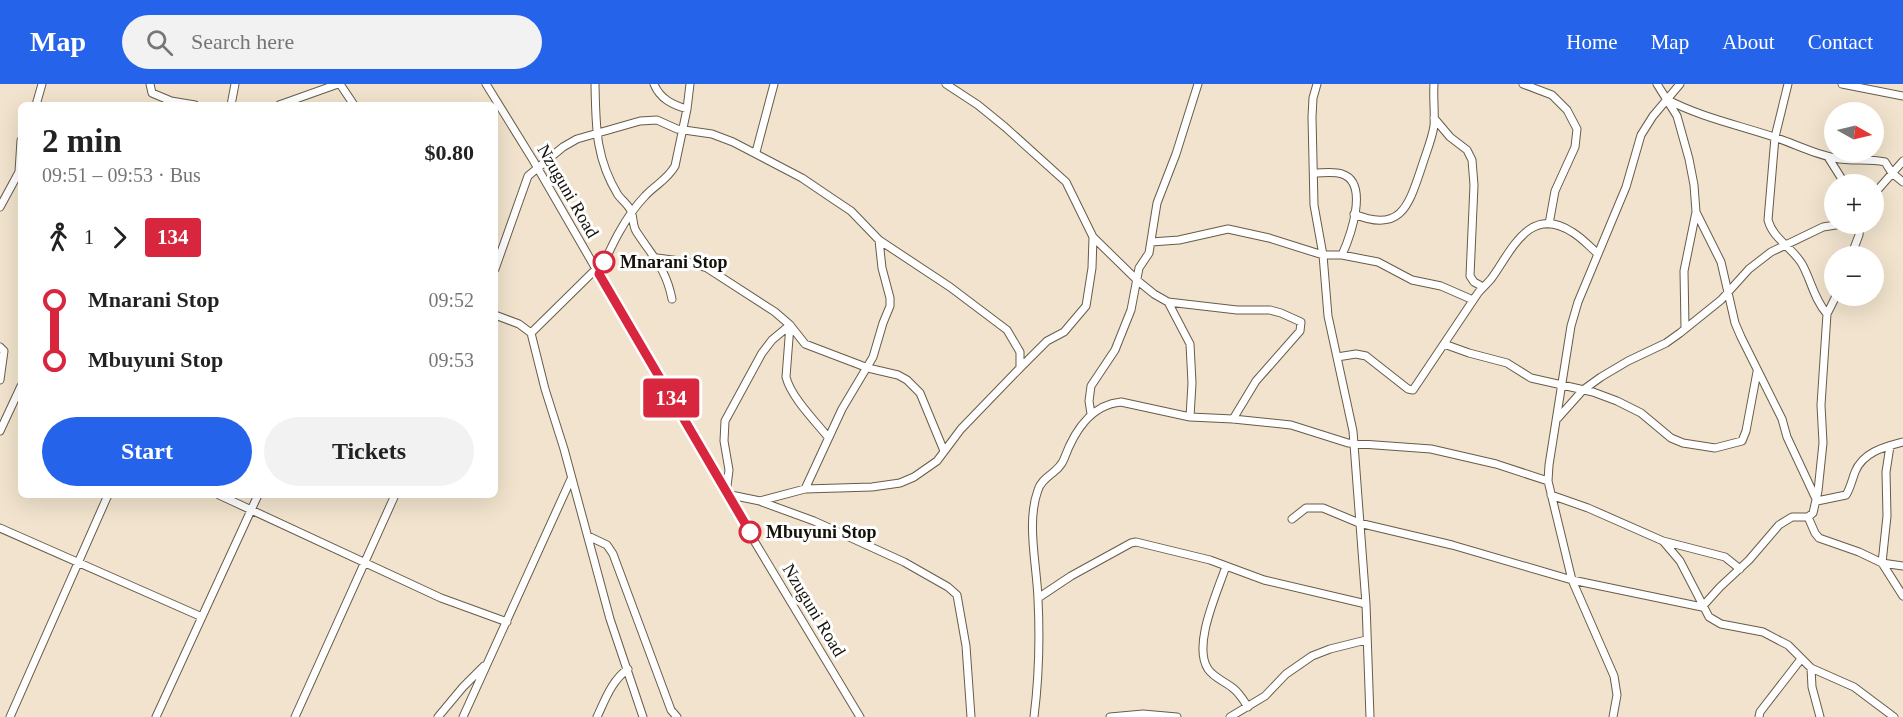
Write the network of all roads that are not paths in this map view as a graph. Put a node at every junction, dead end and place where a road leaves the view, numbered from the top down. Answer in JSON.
{"nodes":[{"id":1,"x":42,"y":84,"type":"edge"},
{"id":2,"x":150,"y":84,"type":"edge"},
{"id":3,"x":234,"y":84,"type":"edge"},
{"id":4,"x":339,"y":84,"type":"edge"},
{"id":5,"x":486,"y":84,"type":"edge"},
{"id":6,"x":595,"y":84,"type":"edge"},
{"id":7,"x":654,"y":84,"type":"edge"},
{"id":8,"x":690,"y":84,"type":"edge"},
{"id":9,"x":774,"y":84,"type":"edge"},
{"id":10,"x":946,"y":84,"type":"edge"},
{"id":11,"x":1198,"y":84,"type":"edge"},
{"id":12,"x":1317,"y":84,"type":"edge"},
{"id":13,"x":1434,"y":84,"type":"edge"},
{"id":14,"x":1523,"y":84,"type":"edge"},
{"id":15,"x":1656,"y":84,"type":"edge"},
{"id":16,"x":1680,"y":84,"type":"edge"},
{"id":17,"x":1788,"y":84,"type":"edge"},
{"id":18,"x":1842,"y":84,"type":"edge"},
{"id":19,"x":1903,"y":96,"type":"edge"},
{"id":20,"x":1666,"y":99,"type":"junction"},
{"id":21,"x":37,"y":102,"type":"edge"},
{"id":22,"x":177,"y":102,"type":"edge"},
{"id":23,"x":231,"y":102,"type":"edge"},
{"id":24,"x":288,"y":102,"type":"edge"},
{"id":25,"x":352,"y":102,"type":"edge"},
{"id":26,"x":494,"y":102,"type":"edge"},
{"id":27,"x":687,"y":109,"type":"junction"},
{"id":28,"x":498,"y":110,"type":"edge"},
{"id":29,"x":1434,"y":118,"type":"junction"},
{"id":30,"x":683,"y":131,"type":"junction"},
{"id":31,"x":596,"y":134,"type":"junction"},
{"id":32,"x":1775,"y":137,"type":"junction"},
{"id":33,"x":756,"y":152,"type":"junction"},
{"id":34,"x":1824,"y":155,"type":"edge"},
{"id":35,"x":1903,"y":161,"type":"edge"},
{"id":36,"x":1882,"y":162,"type":"edge"},
{"id":37,"x":538,"y":168,"type":"junction"},
{"id":38,"x":1314,"y":173,"type":"junction"},
{"id":39,"x":1892,"y":173,"type":"junction"},
{"id":40,"x":18,"y":174,"type":"edge"},
{"id":41,"x":1884,"y":182,"type":"edge"},
{"id":42,"x":1903,"y":182,"type":"edge"},
{"id":43,"x":0,"y":207,"type":"edge"},
{"id":44,"x":1696,"y":212,"type":"junction"},
{"id":45,"x":632,"y":214,"type":"junction"},
{"id":46,"x":1354,"y":214,"type":"junction"},
{"id":47,"x":1550,"y":224,"type":"junction"},
{"id":48,"x":1824,"y":227,"type":"edge"},
{"id":49,"x":1093,"y":237,"type":"junction"},
{"id":50,"x":879,"y":240,"type":"junction"},
{"id":51,"x":1151,"y":242,"type":"junction"},
{"id":52,"x":1784,"y":244,"type":"junction"},
{"id":53,"x":1597,"y":253,"type":"junction"},
{"id":54,"x":1323,"y":255,"type":"junction"},
{"id":55,"x":1342,"y":255,"type":"junction"},
{"id":56,"x":657,"y":258,"type":"junction"},
{"id":57,"x":498,"y":261,"type":"edge"},
{"id":58,"x":597,"y":272,"type":"junction"},
{"id":59,"x":1138,"y":281,"type":"junction"},
{"id":60,"x":1483,"y":288,"type":"junction"},
{"id":61,"x":1728,"y":291,"type":"junction"},
{"id":62,"x":672,"y":299,"type":"dead end"},
{"id":63,"x":1473,"y":300,"type":"junction"},
{"id":64,"x":1168,"y":302,"type":"junction"},
{"id":65,"x":1831,"y":306,"type":"edge"},
{"id":66,"x":1827,"y":314,"type":"junction"},
{"id":67,"x":498,"y":316,"type":"edge"},
{"id":68,"x":790,"y":326,"type":"junction"},
{"id":69,"x":1685,"y":327,"type":"junction"},
{"id":70,"x":531,"y":333,"type":"junction"},
{"id":71,"x":1444,"y":344,"type":"junction"},
{"id":72,"x":0,"y":347,"type":"edge"},
{"id":73,"x":1337,"y":357,"type":"junction"},
{"id":74,"x":867,"y":368,"type":"junction"},
{"id":75,"x":1020,"y":368,"type":"junction"},
{"id":76,"x":1757,"y":372,"type":"junction"},
{"id":77,"x":0,"y":380,"type":"edge"},
{"id":78,"x":1562,"y":386,"type":"junction"},
{"id":79,"x":1583,"y":390,"type":"junction"},
{"id":80,"x":18,"y":402,"type":"edge"},
{"id":81,"x":1091,"y":414,"type":"junction"},
{"id":82,"x":1190,"y":417,"type":"junction"},
{"id":83,"x":1558,"y":418,"type":"junction"},
{"id":84,"x":1233,"y":419,"type":"junction"},
{"id":85,"x":0,"y":431,"type":"edge"},
{"id":86,"x":828,"y":437,"type":"junction"},
{"id":87,"x":1903,"y":442,"type":"edge"},
{"id":88,"x":1354,"y":444,"type":"junction"},
{"id":89,"x":1890,"y":446,"type":"junction"},
{"id":90,"x":944,"y":451,"type":"junction"},
{"id":91,"x":571,"y":479,"type":"junction"},
{"id":92,"x":1548,"y":481,"type":"junction"},
{"id":93,"x":805,"y":489,"type":"junction"},
{"id":94,"x":726,"y":494,"type":"junction"},
{"id":95,"x":1551,"y":495,"type":"junction"},
{"id":96,"x":107,"y":498,"type":"edge"},
{"id":97,"x":225,"y":498,"type":"edge"},
{"id":98,"x":257,"y":498,"type":"edge"},
{"id":99,"x":394,"y":498,"type":"edge"},
{"id":100,"x":760,"y":501,"type":"junction"},
{"id":101,"x":1817,"y":501,"type":"junction"},
{"id":102,"x":251,"y":510,"type":"junction"},
{"id":103,"x":1808,"y":517,"type":"junction"},
{"id":104,"x":1292,"y":519,"type":"dead end"},
{"id":105,"x":1359,"y":523,"type":"junction"},
{"id":106,"x":0,"y":528,"type":"edge"},
{"id":107,"x":588,"y":536,"type":"junction"},
{"id":108,"x":1663,"y":541,"type":"junction"},
{"id":109,"x":364,"y":562,"type":"junction"},
{"id":110,"x":78,"y":563,"type":"junction"},
{"id":111,"x":1882,"y":563,"type":"junction"},
{"id":112,"x":1226,"y":566,"type":"junction"},
{"id":113,"x":1903,"y":566,"type":"edge"},
{"id":114,"x":1740,"y":568,"type":"junction"},
{"id":115,"x":1572,"y":580,"type":"junction"},
{"id":116,"x":1903,"y":596,"type":"edge"},
{"id":117,"x":1038,"y":598,"type":"junction"},
{"id":118,"x":1366,"y":604,"type":"junction"},
{"id":119,"x":1702,"y":607,"type":"junction"},
{"id":120,"x":202,"y":617,"type":"junction"},
{"id":121,"x":507,"y":622,"type":"junction"},
{"id":122,"x":1366,"y":640,"type":"junction"},
{"id":123,"x":1801,"y":659,"type":"junction"},
{"id":124,"x":488,"y":662,"type":"junction"},
{"id":125,"x":1811,"y":668,"type":"junction"},
{"id":126,"x":628,"y":669,"type":"junction"},
{"id":127,"x":1248,"y":707,"type":"junction"},
{"id":128,"x":10,"y":717,"type":"edge"},
{"id":129,"x":156,"y":717,"type":"edge"},
{"id":130,"x":295,"y":717,"type":"edge"},
{"id":131,"x":438,"y":717,"type":"edge"},
{"id":132,"x":463,"y":717,"type":"edge"},
{"id":133,"x":597,"y":717,"type":"edge"},
{"id":134,"x":643,"y":717,"type":"edge"},
{"id":135,"x":677,"y":717,"type":"edge"},
{"id":136,"x":860,"y":717,"type":"edge"},
{"id":137,"x":971,"y":717,"type":"edge"},
{"id":138,"x":1034,"y":717,"type":"edge"},
{"id":139,"x":1110,"y":717,"type":"edge"},
{"id":140,"x":1177,"y":717,"type":"edge"},
{"id":141,"x":1230,"y":717,"type":"edge"},
{"id":142,"x":1370,"y":717,"type":"edge"},
{"id":143,"x":1613,"y":717,"type":"edge"},
{"id":144,"x":1759,"y":717,"type":"edge"},
{"id":145,"x":1820,"y":717,"type":"edge"},
{"id":146,"x":1894,"y":717,"type":"edge"}],
"edges":[{"from":1,"to":21,"type":"street"},
{"from":2,"to":22,"type":"street"},
{"from":3,"to":23,"type":"street"},
{"from":4,"to":24,"type":"street"},
{"from":4,"to":25,"type":"street"},
{"from":5,"to":26,"type":"street","name":"Nzuguni Road"},
{"from":6,"to":31,"type":"street"},
{"from":7,"to":27,"type":"street"},
{"from":8,"to":27,"type":"street"},
{"from":9,"to":33,"type":"street"},
{"from":10,"to":49,"type":"street"},
{"from":11,"to":51,"type":"street"},
{"from":12,"to":38,"type":"street"},
{"from":13,"to":29,"type":"street"},
{"from":14,"to":47,"type":"street"},
{"from":15,"to":20,"type":"street"},
{"from":16,"to":20,"type":"street"},
{"from":17,"to":32,"type":"street"},
{"from":18,"to":19,"type":"street"},
{"from":20,"to":32,"type":"street"},
{"from":20,"to":44,"type":"street"},
{"from":20,"to":53,"type":"street"},
{"from":27,"to":30,"type":"street"},
{"from":28,"to":37,"type":"street","name":"Nzuguni Road"},
{"from":29,"to":46,"type":"street"},
{"from":29,"to":60,"type":"street"},
{"from":30,"to":31,"type":"street"},
{"from":30,"to":33,"type":"street"},
{"from":30,"to":45,"type":"street"},
{"from":31,"to":37,"type":"street"},
{"from":31,"to":45,"type":"street"},
{"from":32,"to":34,"type":"street"},
{"from":32,"to":52,"type":"street"},
{"from":33,"to":50,"type":"street"},
{"from":35,"to":39,"type":"street"},
{"from":36,"to":39,"type":"street"},
{"from":37,"to":57,"type":"street"},
{"from":37,"to":58,"type":"street","name":"Nzuguni Road"},
{"from":38,"to":46,"type":"street"},
{"from":38,"to":54,"type":"street"},
{"from":39,"to":41,"type":"street"},
{"from":39,"to":42,"type":"street"},
{"from":40,"to":43,"type":"street"},
{"from":44,"to":61,"type":"street"},
{"from":44,"to":69,"type":"street"},
{"from":45,"to":56,"type":"street"},
{"from":45,"to":58,"type":"street"},
{"from":46,"to":55,"type":"street"},
{"from":47,"to":53,"type":"street"},
{"from":47,"to":60,"type":"street"},
{"from":48,"to":52,"type":"street"},
{"from":49,"to":59,"type":"street"},
{"from":49,"to":75,"type":"street"},
{"from":50,"to":74,"type":"street"},
{"from":50,"to":75,"type":"street"},
{"from":51,"to":54,"type":"street"},
{"from":51,"to":59,"type":"street"},
{"from":52,"to":61,"type":"street"},
{"from":52,"to":66,"type":"street"},
{"from":53,"to":78,"type":"street"},
{"from":54,"to":55,"type":"street"},
{"from":54,"to":73,"type":"street"},
{"from":55,"to":63,"type":"street"},
{"from":56,"to":62,"type":"street"},
{"from":56,"to":68,"type":"street"},
{"from":58,"to":70,"type":"street"},
{"from":58,"to":94,"type":"street","name":"Nzuguni Road"},
{"from":59,"to":64,"type":"street"},
{"from":59,"to":81,"type":"street"},
{"from":60,"to":63,"type":"street"},
{"from":61,"to":69,"type":"street"},
{"from":61,"to":76,"type":"street"},
{"from":63,"to":71,"type":"street"},
{"from":64,"to":82,"type":"street"},
{"from":64,"to":84,"type":"street"},
{"from":65,"to":66,"type":"street"},
{"from":66,"to":101,"type":"street"},
{"from":67,"to":70,"type":"street"},
{"from":68,"to":74,"type":"street"},
{"from":68,"to":86,"type":"street"},
{"from":68,"to":94,"type":"street"},
{"from":69,"to":79,"type":"street"},
{"from":70,"to":91,"type":"street"},
{"from":71,"to":73,"type":"street"},
{"from":71,"to":78,"type":"street"},
{"from":72,"to":77,"type":"street"},
{"from":73,"to":88,"type":"street"},
{"from":74,"to":86,"type":"street"},
{"from":74,"to":90,"type":"street"},
{"from":75,"to":90,"type":"street"},
{"from":76,"to":79,"type":"street"},
{"from":76,"to":101,"type":"street"},
{"from":78,"to":79,"type":"street"},
{"from":78,"to":83,"type":"street"},
{"from":79,"to":83,"type":"street"},
{"from":80,"to":85,"type":"street"},
{"from":81,"to":82,"type":"street"},
{"from":81,"to":117,"type":"street"},
{"from":82,"to":84,"type":"street"},
{"from":83,"to":92,"type":"street"},
{"from":84,"to":88,"type":"street"},
{"from":86,"to":93,"type":"street"},
{"from":87,"to":89,"type":"street"},
{"from":88,"to":92,"type":"street"},
{"from":88,"to":105,"type":"street"},
{"from":89,"to":101,"type":"street"},
{"from":89,"to":111,"type":"street"},
{"from":90,"to":93,"type":"street"},
{"from":91,"to":107,"type":"street"},
{"from":91,"to":121,"type":"street"},
{"from":92,"to":95,"type":"street"},
{"from":93,"to":100,"type":"street"},
{"from":94,"to":100,"type":"street"},
{"from":94,"to":136,"type":"street","name":"Nzuguni Road"},
{"from":95,"to":108,"type":"street"},
{"from":95,"to":115,"type":"street"},
{"from":96,"to":110,"type":"street"},
{"from":97,"to":102,"type":"street"},
{"from":98,"to":102,"type":"street"},
{"from":99,"to":109,"type":"street"},
{"from":100,"to":137,"type":"street"},
{"from":101,"to":103,"type":"street"},
{"from":102,"to":109,"type":"street"},
{"from":102,"to":120,"type":"street"},
{"from":103,"to":111,"type":"street"},
{"from":103,"to":114,"type":"street"},
{"from":104,"to":105,"type":"street"},
{"from":105,"to":115,"type":"street"},
{"from":105,"to":118,"type":"street"},
{"from":106,"to":110,"type":"street"},
{"from":107,"to":126,"type":"street"},
{"from":107,"to":135,"type":"street"},
{"from":108,"to":114,"type":"street"},
{"from":108,"to":119,"type":"street"},
{"from":109,"to":121,"type":"street"},
{"from":109,"to":130,"type":"street"},
{"from":110,"to":120,"type":"street"},
{"from":110,"to":128,"type":"street"},
{"from":111,"to":113,"type":"street"},
{"from":111,"to":116,"type":"street"},
{"from":112,"to":117,"type":"street"},
{"from":112,"to":118,"type":"street"},
{"from":112,"to":127,"type":"street"},
{"from":114,"to":119,"type":"street"},
{"from":115,"to":119,"type":"street"},
{"from":115,"to":143,"type":"street"},
{"from":117,"to":138,"type":"street"},
{"from":118,"to":122,"type":"street"},
{"from":119,"to":123,"type":"street"},
{"from":120,"to":129,"type":"street"},
{"from":121,"to":124,"type":"street"},
{"from":122,"to":127,"type":"street"},
{"from":122,"to":142,"type":"street"},
{"from":123,"to":125,"type":"street"},
{"from":123,"to":144,"type":"street"},
{"from":124,"to":131,"type":"street"},
{"from":124,"to":132,"type":"street"},
{"from":125,"to":145,"type":"street"},
{"from":125,"to":146,"type":"street"},
{"from":126,"to":133,"type":"street"},
{"from":126,"to":134,"type":"street"},
{"from":127,"to":141,"type":"street"},
{"from":139,"to":140,"type":"street"}]}
